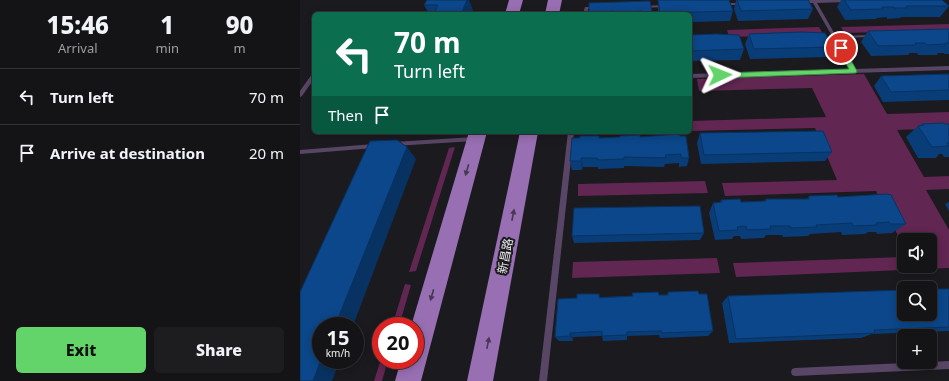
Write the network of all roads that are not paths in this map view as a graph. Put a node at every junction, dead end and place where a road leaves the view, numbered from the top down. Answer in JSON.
{"nodes":[{"id":1,"x":516,"y":0,"type":"edge"},
{"id":2,"x":555,"y":0,"type":"edge"},
{"id":3,"x":814,"y":1,"type":"edge"},
{"id":4,"x":853,"y":1,"type":"edge"},
{"id":5,"x":798,"y":2,"type":"edge"},
{"id":6,"x":720,"y":4,"type":"edge"},
{"id":7,"x":751,"y":4,"type":"edge"},
{"id":8,"x":672,"y":6,"type":"edge"},
{"id":9,"x":633,"y":7,"type":"edge"},
{"id":10,"x":602,"y":8,"type":"edge"},
{"id":11,"x":513,"y":12,"type":"edge"},
{"id":12,"x":552,"y":12,"type":"edge"},
{"id":13,"x":585,"y":12,"type":"edge"},
{"id":14,"x":880,"y":35,"type":"edge"},
{"id":15,"x":834,"y":37,"type":"junction"},
{"id":16,"x":949,"y":68,"type":"edge"},
{"id":17,"x":854,"y":71,"type":"junction"},
{"id":18,"x":692,"y":76,"type":"edge"},
{"id":19,"x":312,"y":78,"type":"edge"},
{"id":20,"x":300,"y":95,"type":"edge"},
{"id":21,"x":529,"y":134,"type":"edge"},
{"id":22,"x":571,"y":134,"type":"edge"},
{"id":23,"x":477,"y":135,"type":"edge"},
{"id":24,"x":385,"y":145,"type":"edge"},
{"id":25,"x":378,"y":146,"type":"edge"},
{"id":26,"x":300,"y":152,"type":"edge"},
{"id":27,"x":424,"y":324,"type":"edge"},
{"id":28,"x":949,"y":365,"type":"edge"},
{"id":29,"x":411,"y":369,"type":"edge"},
{"id":30,"x":795,"y":372,"type":"dead end"},
{"id":31,"x":408,"y":381,"type":"edge"},
{"id":32,"x":480,"y":381,"type":"edge"},
{"id":33,"x":543,"y":381,"type":"edge"}],
"edges":[{"from":1,"to":11,"type":"main road"},
{"from":2,"to":12,"type":"main road"},
{"from":3,"to":4,"type":"lane"},
{"from":3,"to":5,"type":"lane"},
{"from":3,"to":15,"type":"lane"},
{"from":6,"to":7,"type":"lane"},
{"from":8,"to":9,"type":"lane"},
{"from":10,"to":13,"type":"lane"},
{"from":14,"to":15,"type":"lane"},
{"from":15,"to":17,"type":"lane"},
{"from":16,"to":17,"type":"lane"},
{"from":17,"to":18,"type":"lane"},
{"from":19,"to":20,"type":"lane"},
{"from":32,"to":21,"type":"main road","name":"新昌路","one_way":true},
{"from":22,"to":33,"type":"lane"},
{"from":23,"to":24,"type":"lane"},
{"from":23,"to":27,"type":"main road","one_way":true},
{"from":25,"to":26,"type":"lane"},
{"from":28,"to":30,"type":"lane"},
{"from":29,"to":31,"type":"main road"}]}
